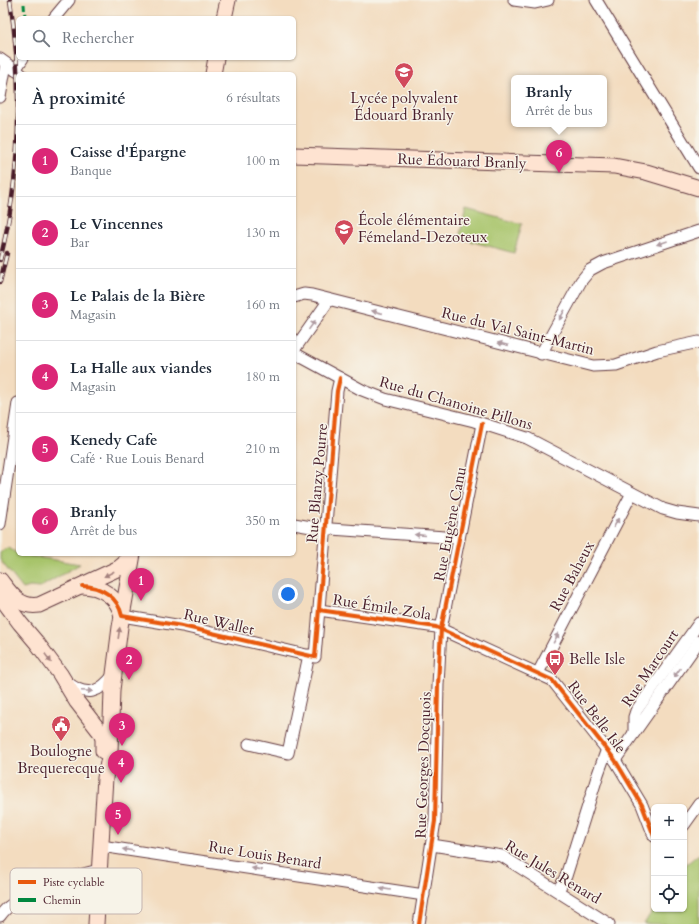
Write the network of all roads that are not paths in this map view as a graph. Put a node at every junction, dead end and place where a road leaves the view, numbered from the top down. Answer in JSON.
{"nodes":[{"id":1,"x":69,"y":0,"type":"edge"},
{"id":2,"x":514,"y":0,"type":"edge"},
{"id":3,"x":548,"y":0,"type":"edge"},
{"id":4,"x":596,"y":0,"type":"edge"},
{"id":5,"x":56,"y":16,"type":"edge"},
{"id":6,"x":20,"y":60,"type":"edge"},
{"id":7,"x":216,"y":60,"type":"edge"},
{"id":8,"x":11,"y":67,"type":"edge"},
{"id":9,"x":212,"y":72,"type":"edge"},
{"id":10,"x":0,"y":97,"type":"edge"},
{"id":11,"x":296,"y":155,"type":"edge"},
{"id":12,"x":697,"y":166,"type":"edge"},
{"id":13,"x":695,"y":187,"type":"edge"},
{"id":14,"x":699,"y":231,"type":"edge"},
{"id":15,"x":296,"y":297,"type":"edge"},
{"id":16,"x":329,"y":300,"type":"junction"},
{"id":17,"x":699,"y":342,"type":"edge"},
{"id":18,"x":296,"y":347,"type":"edge"},
{"id":19,"x":296,"y":354,"type":"edge"},
{"id":20,"x":540,"y":354,"type":"junction"},
{"id":21,"x":340,"y":378,"type":"junction"},
{"id":22,"x":16,"y":416,"type":"edge"},
{"id":23,"x":482,"y":424,"type":"junction"},
{"id":24,"x":632,"y":493,"type":"junction"},
{"id":25,"x":699,"y":516,"type":"edge"},
{"id":26,"x":0,"y":524,"type":"edge"},
{"id":27,"x":296,"y":524,"type":"edge"},
{"id":28,"x":325,"y":528,"type":"junction"},
{"id":29,"x":459,"y":538,"type":"junction"},
{"id":30,"x":128,"y":556,"type":"edge"},
{"id":31,"x":133,"y":556,"type":"edge"},
{"id":32,"x":0,"y":580,"type":"edge"},
{"id":33,"x":82,"y":586,"type":"junction"},
{"id":34,"x":0,"y":596,"type":"edge"},
{"id":35,"x":52,"y":600,"type":"junction"},
{"id":36,"x":319,"y":610,"type":"junction"},
{"id":37,"x":122,"y":616,"type":"junction"},
{"id":38,"x":699,"y":623,"type":"edge"},
{"id":39,"x":441,"y":629,"type":"junction"},
{"id":40,"x":699,"y":641,"type":"edge"},
{"id":41,"x":37,"y":643,"type":"junction"},
{"id":42,"x":695,"y":654,"type":"edge"},
{"id":43,"x":309,"y":656,"type":"junction"},
{"id":44,"x":538,"y":673,"type":"junction"},
{"id":45,"x":60,"y":674,"type":"junction"},
{"id":46,"x":114,"y":674,"type":"junction"},
{"id":47,"x":634,"y":732,"type":"junction"},
{"id":48,"x":249,"y":744,"type":"dead end"},
{"id":49,"x":607,"y":749,"type":"junction"},
{"id":50,"x":615,"y":760,"type":"junction"},
{"id":51,"x":105,"y":778,"type":"junction"},
{"id":52,"x":699,"y":804,"type":"edge"},
{"id":53,"x":687,"y":821,"type":"edge"},
{"id":54,"x":651,"y":828,"type":"edge"},
{"id":55,"x":432,"y":845,"type":"junction"},
{"id":56,"x":101,"y":846,"type":"junction"},
{"id":57,"x":99,"y":868,"type":"edge"},
{"id":58,"x":558,"y":891,"type":"junction"},
{"id":59,"x":424,"y":895,"type":"junction"},
{"id":60,"x":10,"y":906,"type":"edge"},
{"id":61,"x":97,"y":914,"type":"edge"},
{"id":62,"x":0,"y":916,"type":"edge"},
{"id":63,"x":96,"y":924,"type":"edge"},
{"id":64,"x":420,"y":924,"type":"edge"},
{"id":65,"x":609,"y":924,"type":"edge"}],
"edges":[{"from":1,"to":5,"type":"street"},
{"from":2,"to":3,"type":"street"},
{"from":4,"to":12,"type":"street"},
{"from":6,"to":8,"type":"street"},
{"from":7,"to":9,"type":"street"},
{"from":8,"to":10,"type":"street"},
{"from":11,"to":13,"type":"street","name":"Rue Édouard Branly"},
{"from":12,"to":13,"type":"street"},
{"from":14,"to":20,"type":"street","one_way":true},
{"from":15,"to":16,"type":"street","name":"Rue du Val Saint-Martin"},
{"from":18,"to":16,"type":"street","one_way":true},
{"from":20,"to":16,"type":"street","name":"Rue du Val Saint-Martin","one_way":true},
{"from":17,"to":20,"type":"street","name":"Rue du Val Saint-Martin"},
{"from":19,"to":21,"type":"street","name":"Rue du Chanoine Pillons"},
{"from":21,"to":23,"type":"street","name":"Rue du Chanoine Pillons"},
{"from":21,"to":28,"type":"street","name":"Rue Blanzy Pourre"},
{"from":22,"to":26,"type":"street"},
{"from":23,"to":24,"type":"street","name":"Rue du Chanoine Pillons"},
{"from":23,"to":29,"type":"street","name":"Rue Eugène Canu"},
{"from":24,"to":25,"type":"street","name":"Rue du Chanoine Pillons"},
{"from":44,"to":24,"type":"street","name":"Rue Baheux","one_way":true},
{"from":27,"to":28,"type":"street"},
{"from":29,"to":28,"type":"street","one_way":true},
{"from":28,"to":36,"type":"street","name":"Rue Blanzy Pourre"},
{"from":29,"to":39,"type":"street","name":"Rue Eugène Canu"},
{"from":30,"to":33,"type":"street","one_way":true},
{"from":31,"to":37,"type":"street"},
{"from":32,"to":35,"type":"street"},
{"from":33,"to":35,"type":"street"},
{"from":33,"to":37,"type":"street"},
{"from":34,"to":41,"type":"street"},
{"from":35,"to":41,"type":"street"},
{"from":36,"to":39,"type":"street","name":"Rue Émile Zola"},
{"from":36,"to":43,"type":"street","name":"Rue Blanzy Pourre"},
{"from":37,"to":43,"type":"street","name":"Rue Wallet"},
{"from":46,"to":37,"type":"street","one_way":true},
{"from":38,"to":47,"type":"street","name":"Rue Marcourt"},
{"from":39,"to":44,"type":"street","name":"Rue Belle Isle"},
{"from":39,"to":55,"type":"street","name":"Rue Georges Docquois"},
{"from":40,"to":42,"type":"street","name":"Rue Marcourt"},
{"from":41,"to":45,"type":"street","one_way":true},
{"from":42,"to":47,"type":"street","name":"Rue Marcourt","one_way":true},
{"from":43,"to":48,"type":"street"},
{"from":44,"to":49,"type":"street","name":"Rue Belle Isle"},
{"from":45,"to":46,"type":"street","one_way":true},
{"from":45,"to":51,"type":"street"},
{"from":46,"to":51,"type":"street"},
{"from":47,"to":50,"type":"street","name":"Rue Marcourt"},
{"from":49,"to":50,"type":"street","name":"Rue Belle Isle"},
{"from":49,"to":58,"type":"street"},
{"from":50,"to":54,"type":"street","name":"Rue Belle Isle"},
{"from":51,"to":56,"type":"street"},
{"from":52,"to":53,"type":"street"},
{"from":55,"to":58,"type":"street","name":"Rue Jules Renard"},
{"from":55,"to":59,"type":"street","name":"Rue Georges Docquois"},
{"from":56,"to":57,"type":"street"},
{"from":59,"to":56,"type":"street","name":"Rue Louis Benard","one_way":true},
{"from":58,"to":65,"type":"street","name":"Rue Jules Renard"},
{"from":59,"to":64,"type":"street","name":"Rue Georges Docquois"},
{"from":60,"to":62,"type":"street"},
{"from":61,"to":63,"type":"street"}]}
